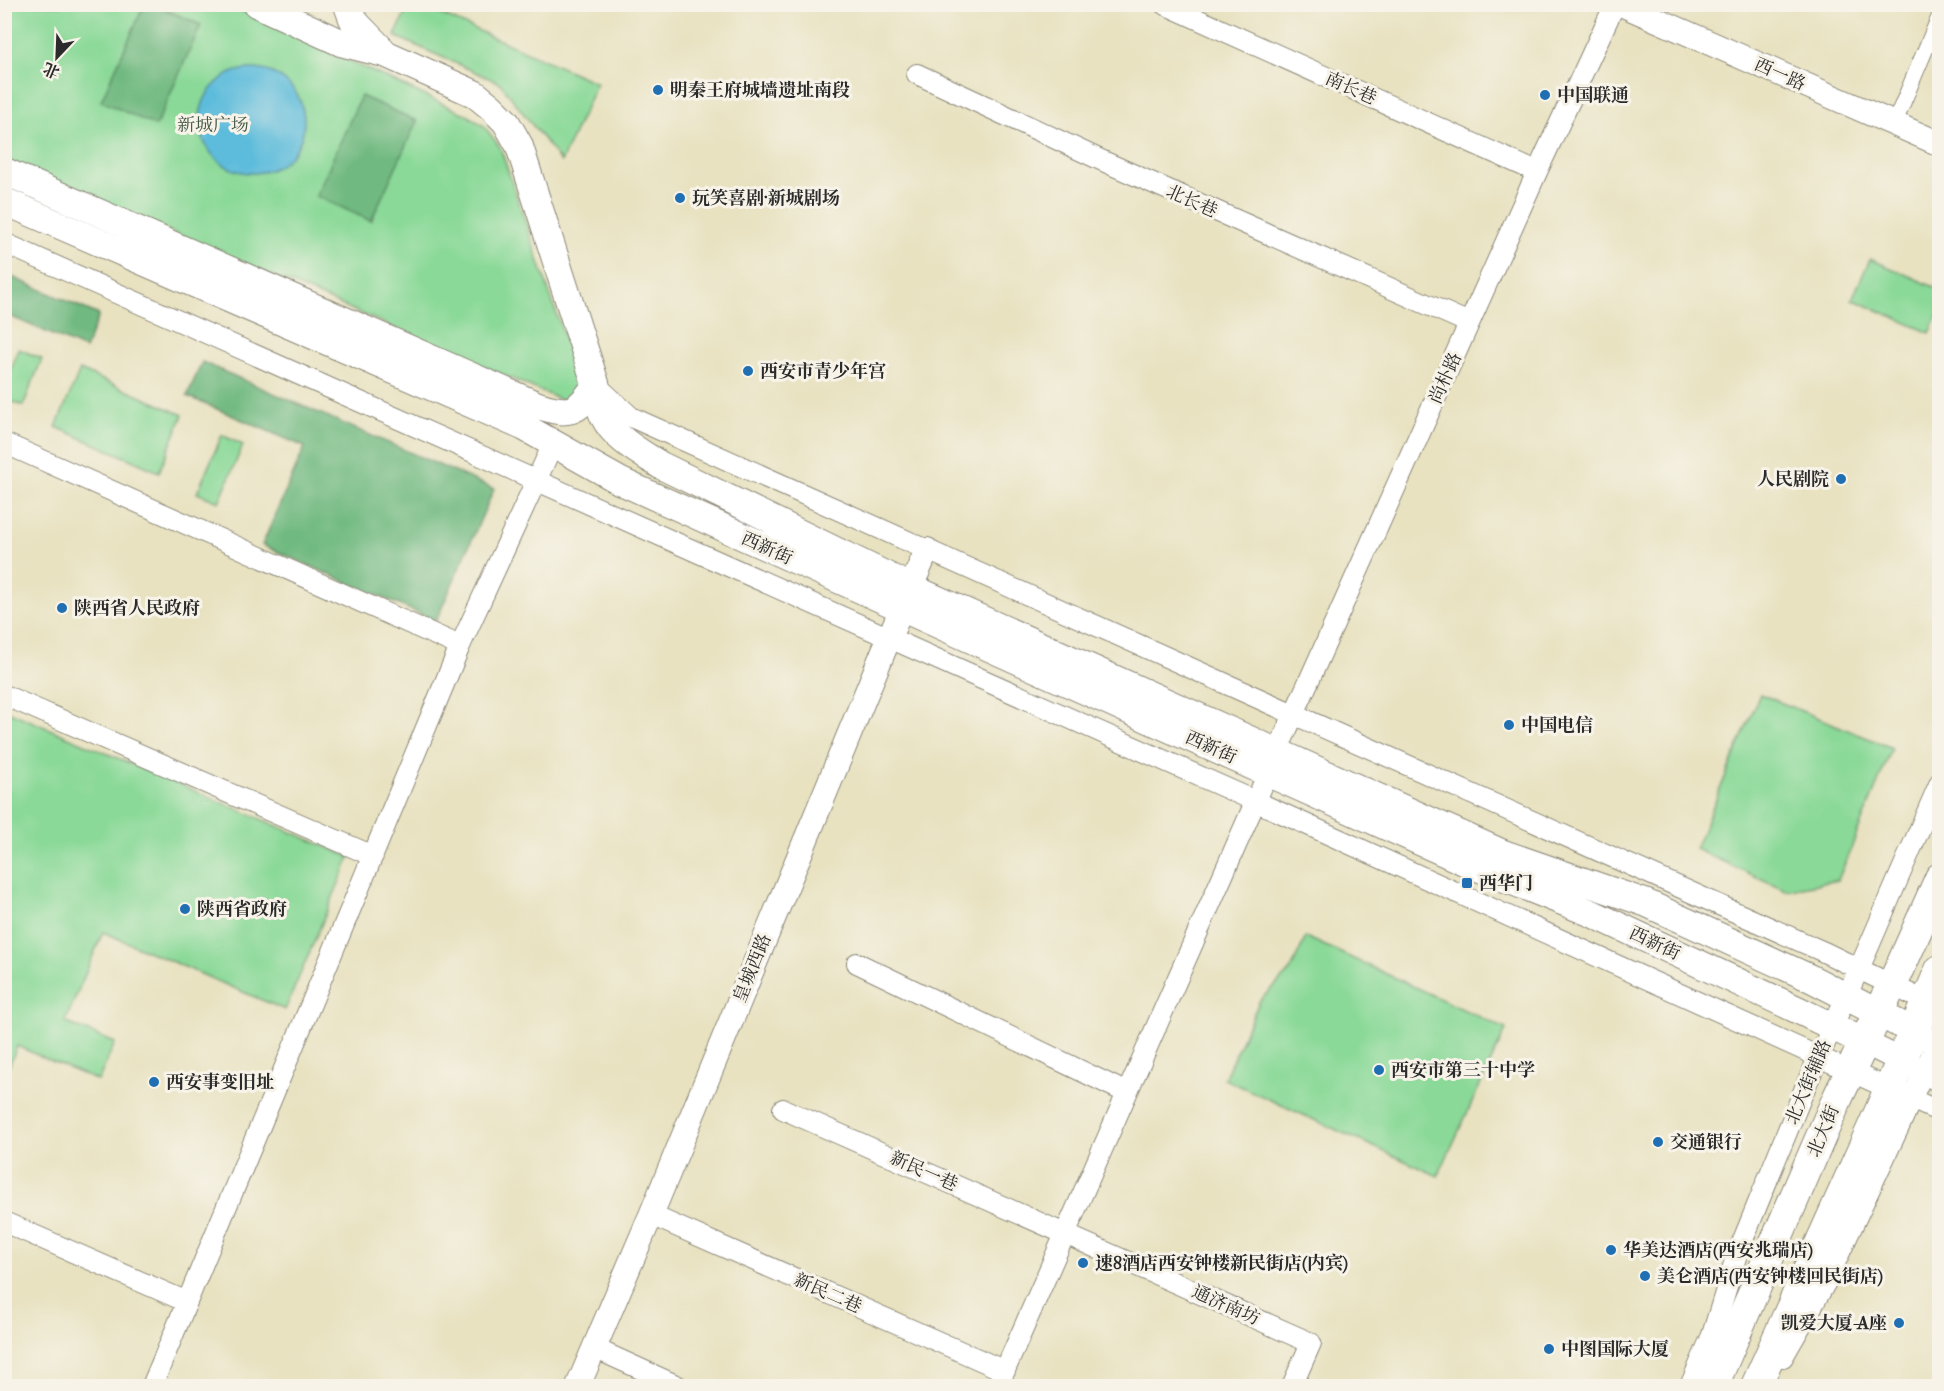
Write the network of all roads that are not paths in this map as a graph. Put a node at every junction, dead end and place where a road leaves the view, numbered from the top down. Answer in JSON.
{"nodes":[{"id":1,"x":257,"y":4,"type":"edge"},
{"id":2,"x":1164,"y":4,"type":"edge"},
{"id":3,"x":1615,"y":4,"type":"edge"},
{"id":4,"x":1621,"y":4,"type":"edge"},
{"id":5,"x":353,"y":10,"type":"edge"},
{"id":6,"x":1940,"y":15,"type":"edge"},
{"id":7,"x":386,"y":54,"type":"junction"},
{"id":8,"x":917,"y":74,"type":"dead end"},
{"id":9,"x":1894,"y":124,"type":"junction"},
{"id":10,"x":1940,"y":144,"type":"edge"},
{"id":11,"x":4,"y":171,"type":"edge"},
{"id":12,"x":1537,"y":172,"type":"junction"},
{"id":13,"x":4,"y":201,"type":"edge"},
{"id":14,"x":4,"y":243,"type":"edge"},
{"id":15,"x":1469,"y":323,"type":"junction"},
{"id":16,"x":596,"y":385,"type":"junction"},
{"id":17,"x":530,"y":416,"type":"junction"},
{"id":18,"x":4,"y":443,"type":"edge"},
{"id":19,"x":553,"y":444,"type":"junction"},
{"id":20,"x":536,"y":479,"type":"junction"},
{"id":21,"x":620,"y":481,"type":"junction"},
{"id":22,"x":927,"y":550,"type":"junction"},
{"id":23,"x":906,"y":598,"type":"junction"},
{"id":24,"x":889,"y":638,"type":"junction"},
{"id":25,"x":460,"y":646,"type":"junction"},
{"id":26,"x":4,"y":695,"type":"edge"},
{"id":27,"x":1294,"y":715,"type":"junction"},
{"id":28,"x":1273,"y":763,"type":"junction"},
{"id":29,"x":1940,"y":783,"type":"edge"},
{"id":30,"x":1255,"y":801,"type":"junction"},
{"id":31,"x":373,"y":856,"type":"junction"},
{"id":32,"x":1940,"y":878,"type":"edge"},
{"id":33,"x":857,"y":963,"type":"dead end"},
{"id":34,"x":1859,"y":969,"type":"junction"},
{"id":35,"x":1940,"y":970,"type":"edge"},
{"id":36,"x":1892,"y":985,"type":"junction"},
{"id":37,"x":1846,"y":996,"type":"junction"},
{"id":38,"x":1933,"y":1005,"type":"edge"},
{"id":39,"x":1878,"y":1013,"type":"junction"},
{"id":40,"x":1832,"y":1026,"type":"junction"},
{"id":41,"x":1932,"y":1039,"type":"edge"},
{"id":42,"x":1864,"y":1042,"type":"junction"},
{"id":43,"x":1819,"y":1057,"type":"junction"},
{"id":44,"x":1921,"y":1070,"type":"edge"},
{"id":45,"x":1850,"y":1072,"type":"junction"},
{"id":46,"x":1127,"y":1093,"type":"junction"},
{"id":47,"x":1900,"y":1094,"type":"junction"},
{"id":48,"x":783,"y":1109,"type":"dead end"},
{"id":49,"x":1940,"y":1113,"type":"edge"},
{"id":50,"x":651,"y":1215,"type":"junction"},
{"id":51,"x":4,"y":1222,"type":"edge"},
{"id":52,"x":1065,"y":1234,"type":"junction"},
{"id":53,"x":188,"y":1302,"type":"junction"},
{"id":54,"x":594,"y":1348,"type":"junction"},
{"id":55,"x":1001,"y":1379,"type":"edge"},
{"id":56,"x":152,"y":1386,"type":"edge"},
{"id":57,"x":578,"y":1386,"type":"edge"},
{"id":58,"x":678,"y":1386,"type":"edge"},
{"id":59,"x":1292,"y":1386,"type":"edge"},
{"id":60,"x":1690,"y":1386,"type":"edge"},
{"id":61,"x":1713,"y":1386,"type":"edge"},
{"id":62,"x":1756,"y":1386,"type":"edge"},
{"id":63,"x":1768,"y":1386,"type":"edge"}],
"edges":[{"from":1,"to":7,"type":"main road"},
{"from":2,"to":12,"type":"street","name":"南长巷"},
{"from":3,"to":12,"type":"street","name":"尚朴路"},
{"from":4,"to":9,"type":"street","name":"西一路"},
{"from":5,"to":7,"type":"main road"},
{"from":6,"to":9,"type":"street"},
{"from":7,"to":16,"type":"main road","name":"西新街"},
{"from":8,"to":15,"type":"street","name":"北长巷"},
{"from":9,"to":10,"type":"street","name":"西一路"},
{"from":11,"to":17,"type":"main road"},
{"from":12,"to":15,"type":"street","name":"尚朴路"},
{"from":13,"to":17,"type":"main road"},
{"from":14,"to":20,"type":"street"},
{"from":15,"to":27,"type":"street","name":"尚朴路"},
{"from":16,"to":17,"type":"main road"},
{"from":16,"to":22,"type":"street"},
{"from":16,"to":23,"type":"main road","name":"西新街"},
{"from":17,"to":19,"type":"main road","name":"西新街"},
{"from":17,"to":21,"type":"main road"},
{"from":18,"to":25,"type":"street"},
{"from":19,"to":20,"type":"street"},
{"from":19,"to":21,"type":"main road","name":"西新街"},
{"from":20,"to":24,"type":"street"},
{"from":20,"to":25,"type":"street"},
{"from":21,"to":23,"type":"main road","name":"西新街"},
{"from":22,"to":23,"type":"street","name":"皇城西路"},
{"from":22,"to":27,"type":"street"},
{"from":23,"to":24,"type":"street","name":"皇城西路"},
{"from":23,"to":28,"type":"main road","name":"西新街"},
{"from":24,"to":30,"type":"street"},
{"from":24,"to":50,"type":"street","name":"皇城西路"},
{"from":25,"to":31,"type":"street"},
{"from":26,"to":31,"type":"street"},
{"from":27,"to":28,"type":"street","name":"尚朴路"},
{"from":27,"to":34,"type":"street"},
{"from":28,"to":30,"type":"street","name":"尚朴路"},
{"from":28,"to":37,"type":"main road","name":"西新街"},
{"from":28,"to":40,"type":"main road","name":"西新街"},
{"from":29,"to":34,"type":"street","name":"北大街辅路"},
{"from":30,"to":43,"type":"street"},
{"from":30,"to":46,"type":"street","name":"尚朴路"},
{"from":31,"to":53,"type":"street"},
{"from":32,"to":36,"type":"main road","name":"北大街"},
{"from":33,"to":46,"type":"street"},
{"from":34,"to":36,"type":"street"},
{"from":34,"to":37,"type":"street","name":"北大街辅路"},
{"from":35,"to":38,"type":"main road"},
{"from":36,"to":38,"type":"street"},
{"from":36,"to":39,"type":"main road","name":"北大街"},
{"from":37,"to":39,"type":"main road","name":"西新街"},
{"from":37,"to":40,"type":"street","name":"北大街辅路"},
{"from":38,"to":41,"type":"main road"},
{"from":39,"to":41,"type":"main road","name":"西新街"},
{"from":39,"to":42,"type":"main road","name":"北大街"},
{"from":40,"to":42,"type":"main road","name":"西新街"},
{"from":40,"to":43,"type":"street","name":"北大街辅路"},
{"from":41,"to":44,"type":"main road"},
{"from":42,"to":44,"type":"street","name":"西新街"},
{"from":42,"to":45,"type":"main road","name":"北大街"},
{"from":43,"to":45,"type":"street"},
{"from":43,"to":60,"type":"street","name":"北大街辅路"},
{"from":44,"to":47,"type":"main road"},
{"from":45,"to":47,"type":"street"},
{"from":45,"to":61,"type":"main road","name":"北大街"},
{"from":46,"to":52,"type":"street","name":"尚朴路"},
{"from":47,"to":49,"type":"street"},
{"from":47,"to":62,"type":"main road"},
{"from":47,"to":63,"type":"street"},
{"from":48,"to":52,"type":"street","name":"新民一巷"},
{"from":50,"to":54,"type":"street","name":"皇城西路"},
{"from":50,"to":55,"type":"street","name":"新民二巷"},
{"from":51,"to":53,"type":"street"},
{"from":52,"to":55,"type":"street","name":"尚朴路"},
{"from":52,"to":59,"type":"street","name":"通济南坊"},
{"from":53,"to":56,"type":"street"},
{"from":54,"to":57,"type":"street","name":"皇城西路"},
{"from":54,"to":58,"type":"street"}]}
